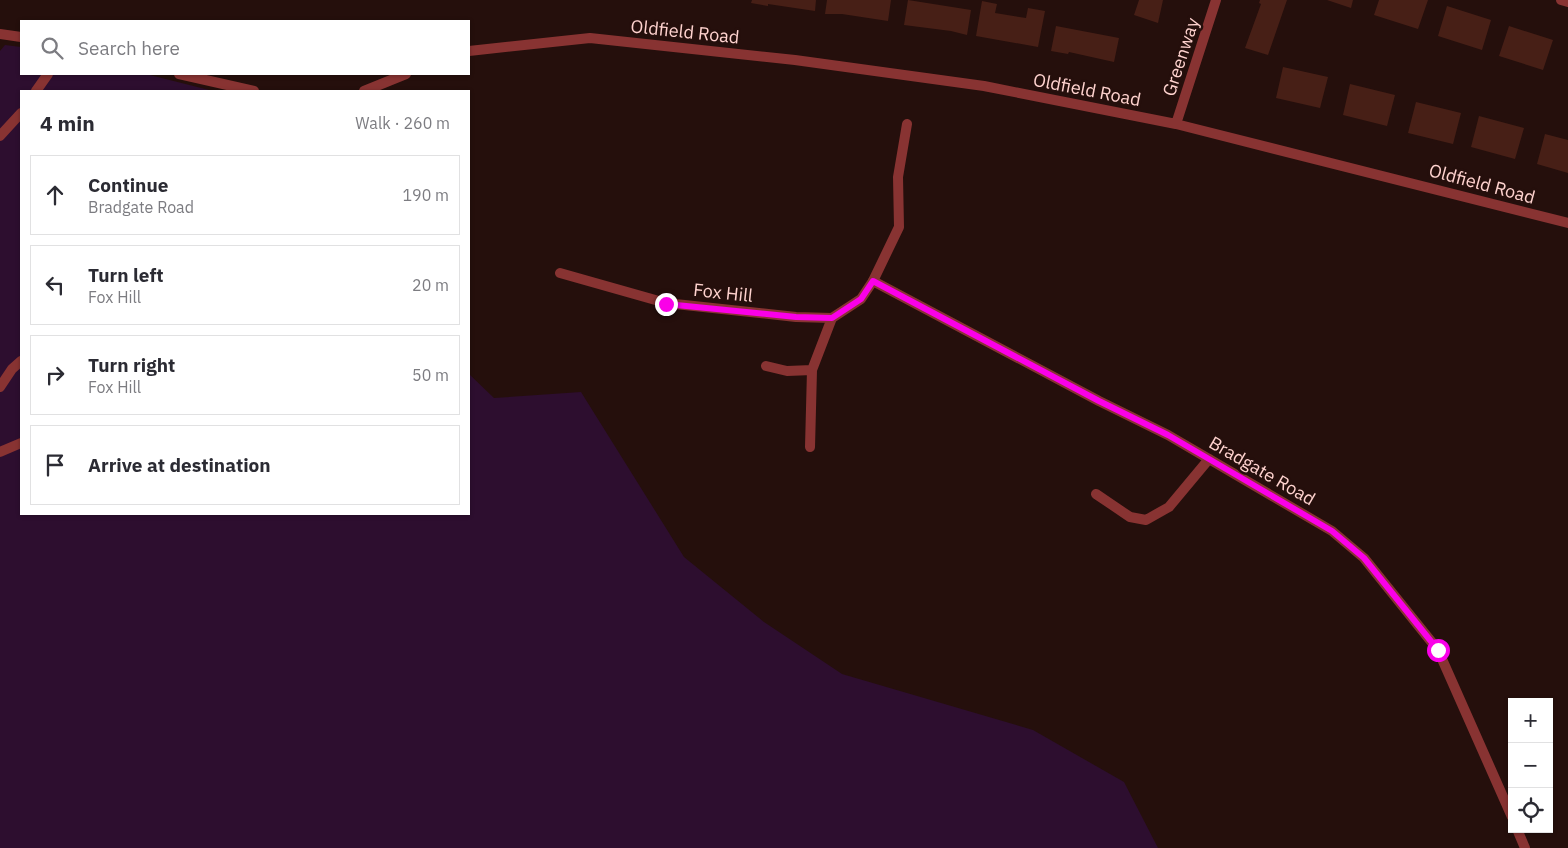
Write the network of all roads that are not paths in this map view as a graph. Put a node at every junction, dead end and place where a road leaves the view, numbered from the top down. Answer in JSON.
{"nodes":[{"id":1,"x":1216,"y":0,"type":"edge"},
{"id":2,"x":1561,"y":0,"type":"edge"},
{"id":3,"x":1568,"y":2,"type":"edge"},
{"id":4,"x":0,"y":34,"type":"edge"},
{"id":5,"x":20,"y":37,"type":"edge"},
{"id":6,"x":470,"y":52,"type":"edge"},
{"id":7,"x":47,"y":75,"type":"edge"},
{"id":8,"x":183,"y":75,"type":"edge"},
{"id":9,"x":404,"y":75,"type":"edge"},
{"id":10,"x":37,"y":90,"type":"edge"},
{"id":11,"x":250,"y":90,"type":"edge"},
{"id":12,"x":366,"y":90,"type":"edge"},
{"id":13,"x":20,"y":114,"type":"edge"},
{"id":14,"x":907,"y":124,"type":"dead end"},
{"id":15,"x":1176,"y":124,"type":"junction"},
{"id":16,"x":0,"y":136,"type":"edge"},
{"id":17,"x":1568,"y":223,"type":"edge"},
{"id":18,"x":560,"y":273,"type":"dead end"},
{"id":19,"x":873,"y":281,"type":"junction"},
{"id":20,"x":832,"y":318,"type":"junction"},
{"id":21,"x":20,"y":362,"type":"edge"},
{"id":22,"x":766,"y":366,"type":"dead end"},
{"id":23,"x":812,"y":370,"type":"junction"},
{"id":24,"x":0,"y":387,"type":"edge"},
{"id":25,"x":20,"y":443,"type":"edge"},
{"id":26,"x":810,"y":447,"type":"dead end"},
{"id":27,"x":0,"y":452,"type":"edge"},
{"id":28,"x":1209,"y":459,"type":"junction"},
{"id":29,"x":1096,"y":494,"type":"dead end"},
{"id":30,"x":1508,"y":808,"type":"edge"},
{"id":31,"x":1519,"y":833,"type":"edge"},
{"id":32,"x":1525,"y":848,"type":"edge"}],
"edges":[{"from":1,"to":15,"type":"street","name":"Greenway"},
{"from":2,"to":3,"type":"street"},
{"from":4,"to":5,"type":"street"},
{"from":6,"to":15,"type":"street","name":"Oldfield Road"},
{"from":7,"to":10,"type":"street"},
{"from":8,"to":11,"type":"street"},
{"from":9,"to":12,"type":"street"},
{"from":13,"to":16,"type":"street"},
{"from":14,"to":19,"type":"street"},
{"from":15,"to":17,"type":"street","name":"Oldfield Road"},
{"from":18,"to":20,"type":"street","name":"Fox Hill"},
{"from":19,"to":20,"type":"street"},
{"from":19,"to":28,"type":"street","name":"Bradgate Road"},
{"from":20,"to":23,"type":"street"},
{"from":21,"to":24,"type":"street"},
{"from":22,"to":23,"type":"street"},
{"from":23,"to":26,"type":"street"},
{"from":25,"to":27,"type":"street"},
{"from":28,"to":29,"type":"street"},
{"from":28,"to":30,"type":"street","name":"Bradgate Road"},
{"from":31,"to":32,"type":"street"}]}
